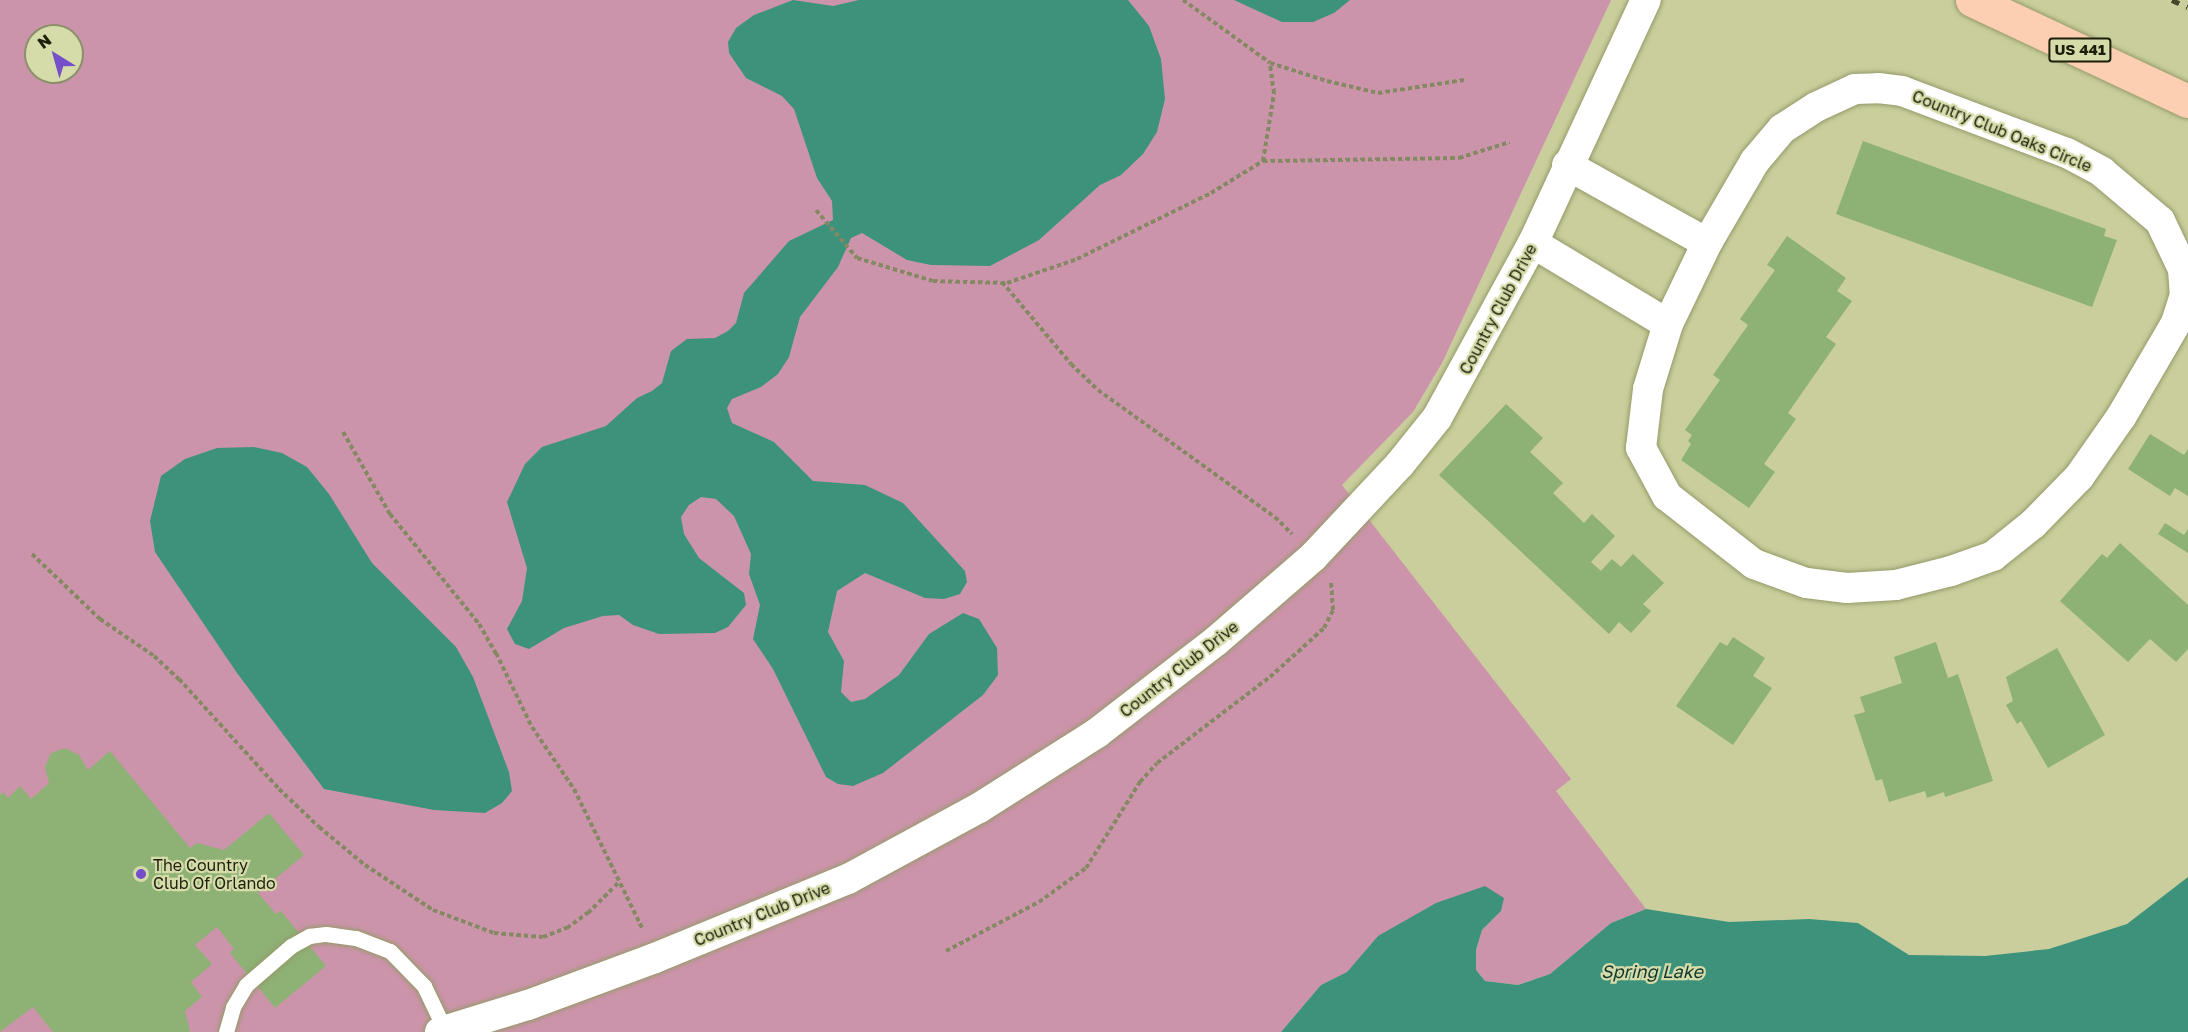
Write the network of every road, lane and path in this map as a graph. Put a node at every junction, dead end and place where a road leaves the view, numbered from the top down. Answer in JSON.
{"nodes":[{"id":1,"x":1183,"y":0,"type":"edge"},
{"id":2,"x":1646,"y":0,"type":"edge"},
{"id":3,"x":1972,"y":0,"type":"edge"},
{"id":4,"x":1270,"y":63,"type":"junction"},
{"id":5,"x":1464,"y":80,"type":"dead end"},
{"id":6,"x":2188,"y":100,"type":"edge"},
{"id":7,"x":1510,"y":142,"type":"dead end"},
{"id":8,"x":1263,"y":161,"type":"junction"},
{"id":9,"x":1568,"y":165,"type":"junction"},
{"id":10,"x":816,"y":210,"type":"dead end"},
{"id":11,"x":1533,"y":243,"type":"junction"},
{"id":12,"x":1707,"y":243,"type":"junction"},
{"id":13,"x":1002,"y":282,"type":"junction"},
{"id":14,"x":1668,"y":324,"type":"junction"},
{"id":15,"x":343,"y":432,"type":"dead end"},
{"id":16,"x":32,"y":554,"type":"dead end"},
{"id":17,"x":1312,"y":557,"type":"junction"},
{"id":18,"x":619,"y":882,"type":"junction"},
{"id":19,"x":946,"y":951,"type":"dead end"},
{"id":20,"x":655,"y":958,"type":"junction"},
{"id":21,"x":444,"y":1031,"type":"edge"},
{"id":22,"x":226,"y":1032,"type":"edge"}],
"edges":[{"from":1,"to":4,"type":"path"},
{"from":2,"to":9,"type":"street","name":"Country Club Drive"},
{"from":3,"to":6,"type":"main road","number":"US 441"},
{"from":4,"to":5,"type":"path"},
{"from":4,"to":8,"type":"path"},
{"from":7,"to":8,"type":"path"},
{"from":8,"to":13,"type":"path"},
{"from":9,"to":11,"type":"street","name":"Country Club Drive"},
{"from":9,"to":12,"type":"street"},
{"from":10,"to":13,"type":"path"},
{"from":11,"to":14,"type":"street"},
{"from":11,"to":17,"type":"street","name":"Country Club Drive"},
{"from":12,"to":14,"type":"street","name":"Country Club Oaks Circle"},
{"from":12,"to":14,"type":"street","name":"Country Club Oaks Circle"},
{"from":13,"to":17,"type":"path"},
{"from":15,"to":18,"type":"path"},
{"from":16,"to":18,"type":"path"},
{"from":17,"to":19,"type":"path"},
{"from":17,"to":20,"type":"street","name":"Country Club Drive"},
{"from":18,"to":20,"type":"path"},
{"from":20,"to":21,"type":"street","name":"Country Club Drive"},
{"from":21,"to":22,"type":"lane"}]}
